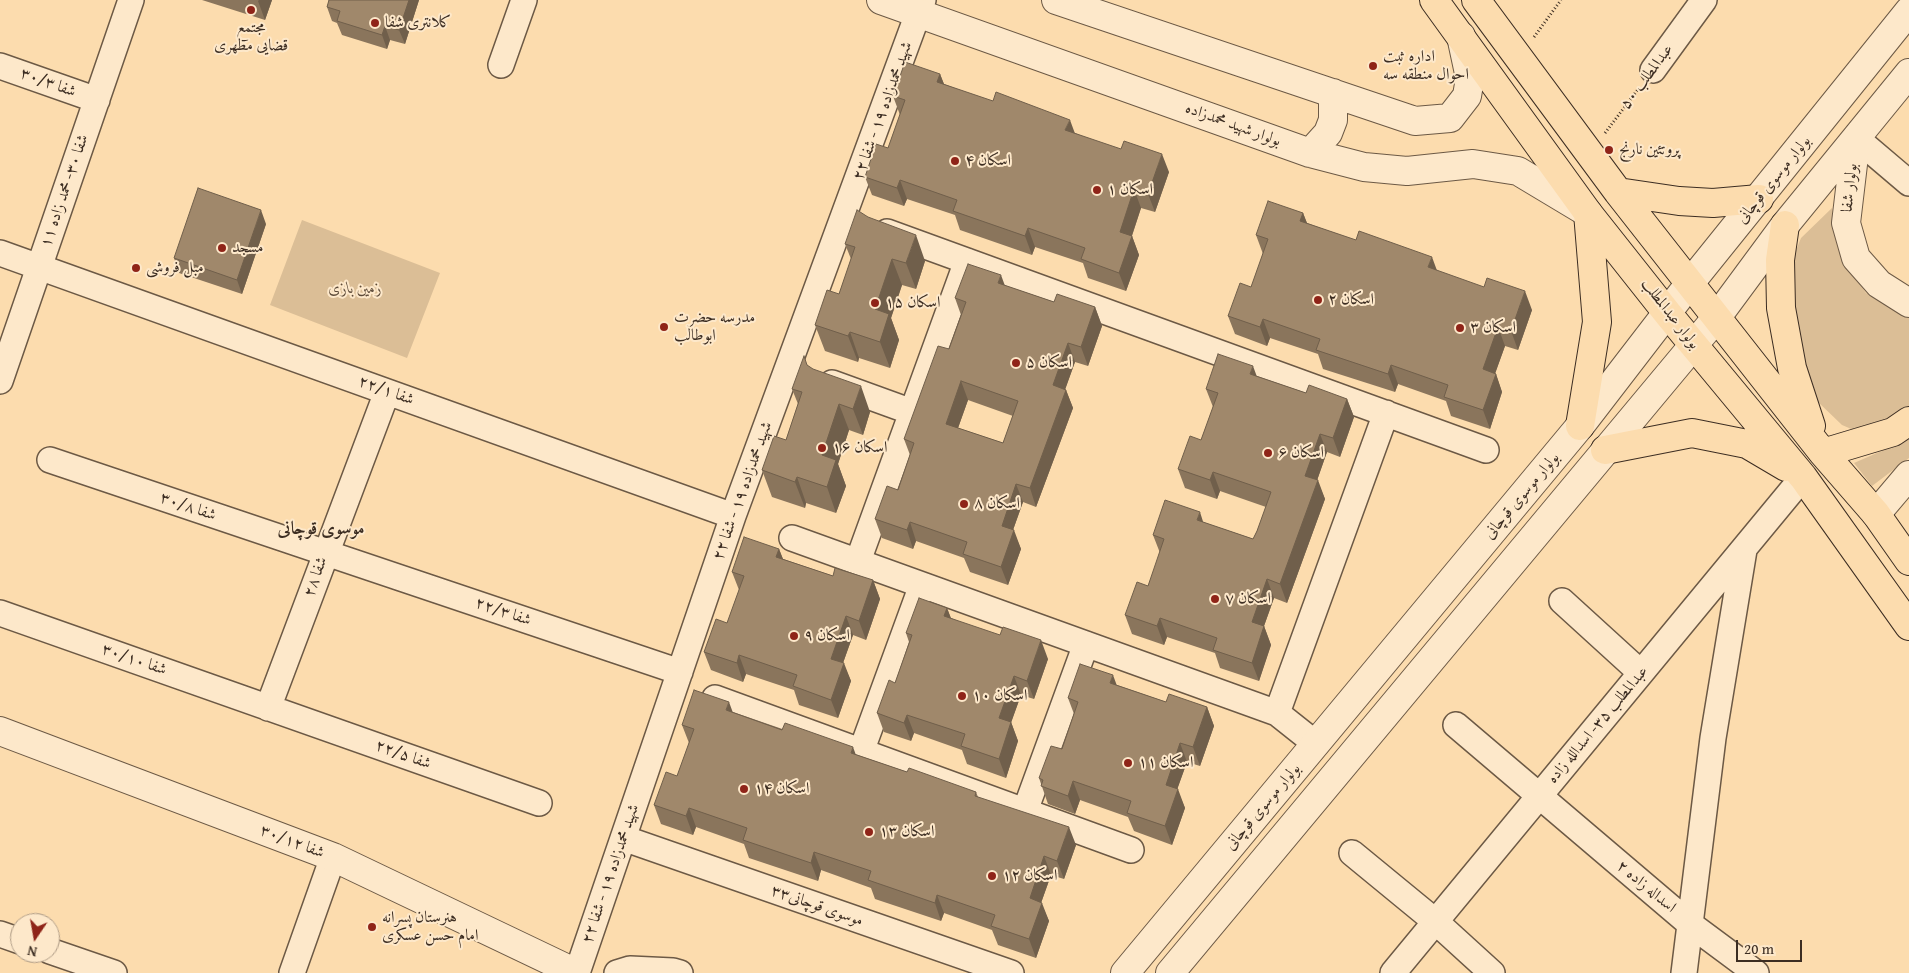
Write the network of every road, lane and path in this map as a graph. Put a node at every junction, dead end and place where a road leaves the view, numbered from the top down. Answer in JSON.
{"nodes":[{"id":1,"x":131,"y":0,"type":"edge"},
{"id":2,"x":524,"y":0,"type":"edge"},
{"id":3,"x":881,"y":0,"type":"edge"},
{"id":4,"x":1056,"y":0,"type":"edge"},
{"id":5,"x":1434,"y":0,"type":"edge"},
{"id":6,"x":1476,"y":0,"type":"edge"},
{"id":7,"x":1562,"y":0,"type":"edge"},
{"id":8,"x":1704,"y":0,"type":"edge"},
{"id":9,"x":921,"y":6,"type":"edge"},
{"id":10,"x":1909,"y":11,"type":"edge"},
{"id":11,"x":1461,"y":36,"type":"junction"},
{"id":12,"x":1518,"y":57,"type":"junction"},
{"id":13,"x":501,"y":65,"type":"dead end"},
{"id":14,"x":0,"y":66,"type":"edge"},
{"id":15,"x":1653,"y":70,"type":"joint"},
{"id":16,"x":1909,"y":73,"type":"edge"},
{"id":17,"x":1333,"y":93,"type":"junction"},
{"id":18,"x":97,"y":100,"type":"junction"},
{"id":19,"x":1856,"y":138,"type":"junction"},
{"id":20,"x":1310,"y":153,"type":"junction"},
{"id":21,"x":1590,"y":154,"type":"junction"},
{"id":22,"x":1909,"y":182,"type":"edge"},
{"id":23,"x":1618,"y":192,"type":"junction"},
{"id":24,"x":1759,"y":199,"type":"junction"},
{"id":25,"x":1588,"y":212,"type":"junction"},
{"id":26,"x":1785,"y":225,"type":"junction"},
{"id":27,"x":882,"y":230,"type":"edge"},
{"id":28,"x":0,"y":253,"type":"edge"},
{"id":29,"x":967,"y":261,"type":"junction"},
{"id":30,"x":39,"y":267,"type":"junction"},
{"id":31,"x":1690,"y":283,"type":"junction"},
{"id":32,"x":1909,"y":303,"type":"edge"},
{"id":33,"x":1668,"y":314,"type":"junction"},
{"id":34,"x":1717,"y":317,"type":"junction"},
{"id":35,"x":1694,"y":345,"type":"junction"},
{"id":36,"x":0,"y":381,"type":"edge"},
{"id":37,"x":828,"y":382,"type":"edge"},
{"id":38,"x":387,"y":392,"type":"junction"},
{"id":39,"x":912,"y":412,"type":"junction"},
{"id":40,"x":1386,"y":413,"type":"junction"},
{"id":41,"x":1909,"y":421,"type":"edge"},
{"id":42,"x":1580,"y":426,"type":"junction"},
{"id":43,"x":1820,"y":448,"type":"junction"},
{"id":44,"x":1486,"y":450,"type":"dead end"},
{"id":45,"x":1605,"y":450,"type":"junction"},
{"id":46,"x":50,"y":460,"type":"dead end"},
{"id":47,"x":1909,"y":475,"type":"edge"},
{"id":48,"x":1804,"y":477,"type":"junction"},
{"id":49,"x":1876,"y":514,"type":"junction"},
{"id":50,"x":733,"y":516,"type":"junction"},
{"id":51,"x":792,"y":538,"type":"dead end"},
{"id":52,"x":1744,"y":548,"type":"junction"},
{"id":53,"x":326,"y":553,"type":"junction"},
{"id":54,"x":858,"y":561,"type":"junction"},
{"id":55,"x":1909,"y":561,"type":"edge"},
{"id":56,"x":1466,"y":563,"type":"junction"},
{"id":57,"x":922,"y":584,"type":"junction"},
{"id":58,"x":1491,"y":588,"type":"junction"},
{"id":59,"x":1562,"y":601,"type":"dead end"},
{"id":60,"x":0,"y":613,"type":"edge"},
{"id":61,"x":1909,"y":626,"type":"edge"},
{"id":62,"x":1086,"y":644,"type":"junction"},
{"id":63,"x":680,"y":672,"type":"junction"},
{"id":64,"x":1641,"y":673,"type":"junction"},
{"id":65,"x":715,"y":698,"type":"edge"},
{"id":66,"x":268,"y":708,"type":"junction"},
{"id":67,"x":1276,"y":713,"type":"junction"},
{"id":68,"x":1456,"y":725,"type":"dead end"},
{"id":69,"x":0,"y":732,"type":"edge"},
{"id":70,"x":1316,"y":744,"type":"junction"},
{"id":71,"x":861,"y":752,"type":"junction"},
{"id":72,"x":1539,"y":796,"type":"junction"},
{"id":73,"x":538,"y":803,"type":"dead end"},
{"id":74,"x":1025,"y":811,"type":"junction"},
{"id":75,"x":623,"y":838,"type":"junction"},
{"id":76,"x":1131,"y":850,"type":"dead end"},
{"id":77,"x":1352,"y":852,"type":"dead end"},
{"id":78,"x":333,"y":857,"type":"junction"},
{"id":79,"x":1436,"y":922,"type":"junction"},
{"id":80,"x":1690,"y":924,"type":"junction"},
{"id":81,"x":60,"y":954,"type":"edge"},
{"id":82,"x":114,"y":973,"type":"edge"},
{"id":83,"x":292,"y":973,"type":"edge"},
{"id":84,"x":577,"y":973,"type":"edge"},
{"id":85,"x":617,"y":973,"type":"edge"},
{"id":86,"x":680,"y":973,"type":"edge"},
{"id":87,"x":1011,"y":973,"type":"edge"},
{"id":88,"x":1125,"y":973,"type":"edge"},
{"id":89,"x":1170,"y":973,"type":"edge"},
{"id":90,"x":1393,"y":973,"type":"edge"},
{"id":91,"x":1492,"y":973,"type":"edge"},
{"id":92,"x":1684,"y":973,"type":"edge"},
{"id":93,"x":1756,"y":973,"type":"edge"}],
"edges":[{"from":1,"to":18,"type":"street","name":"شفا ۳۰- محمد زاده ۱۱"},
{"from":2,"to":13,"type":"street"},
{"from":3,"to":9,"type":"street","name":"بولوار شهید محمدزاده"},
{"from":4,"to":17,"type":"street"},
{"from":5,"to":11,"type":"main road","name":"بولوار عبدالمطلب"},
{"from":6,"to":12,"type":"main road"},
{"from":7,"to":12,"type":"path"},
{"from":8,"to":15,"type":"street","name":"عبدالمطلب ۵۰"},
{"from":9,"to":20,"type":"street","name":"بولوار شهید محمدزاده"},
{"from":9,"to":50,"type":"street","name":"شهید محمدزاده ۱۹ - شفا ۲۲"},
{"from":10,"to":24,"type":"street","name":"بولوار موسوی قوچانی"},
{"from":11,"to":17,"type":"street"},
{"from":11,"to":25,"type":"main road","name":"بولوار عبدالمطلب"},
{"from":12,"to":21,"type":"main road"},
{"from":14,"to":18,"type":"street","name":"۳۰/۳ شفا"},
{"from":15,"to":21,"type":"path","name":"عبدالمطلب ۵۰"},
{"from":16,"to":19,"type":"street"},
{"from":17,"to":20,"type":"street"},
{"from":18,"to":30,"type":"street","name":"شفا ۳۰- محمد زاده ۱۱"},
{"from":19,"to":22,"type":"street"},
{"from":19,"to":26,"type":"street"},
{"from":19,"to":32,"type":"street","name":"بولوار شفا"},
{"from":20,"to":25,"type":"street","name":"بولوار شهید محمدزاده"},
{"from":21,"to":23,"type":"main road"},
{"from":23,"to":24,"type":"main road"},
{"from":23,"to":31,"type":"main road"},
{"from":24,"to":31,"type":"street","name":"بولوار موسوی قوچانی"},
{"from":25,"to":33,"type":"main road","name":"بولوار عبدالمطلب"},
{"from":25,"to":42,"type":"main road"},
{"from":26,"to":34,"type":"street"},
{"from":26,"to":43,"type":"main road"},
{"from":27,"to":29,"type":"street"},
{"from":28,"to":30,"type":"street","name":"۲۲/۱ شفا"},
{"from":29,"to":39,"type":"street"},
{"from":29,"to":40,"type":"street"},
{"from":30,"to":36,"type":"street","name":"شفا ۳۰- محمد زاده ۱۱"},
{"from":30,"to":38,"type":"street","name":"۲۲/۱ شفا"},
{"from":31,"to":33,"type":"street","name":"بولوار موسوی قوچانی"},
{"from":31,"to":34,"type":"main road"},
{"from":33,"to":35,"type":"main road","name":"بولوار عبدالمطلب"},
{"from":33,"to":42,"type":"street","name":"بولوار موسوی قوچانی"},
{"from":34,"to":35,"type":"street"},
{"from":34,"to":43,"type":"main road"},
{"from":35,"to":45,"type":"street"},
{"from":35,"to":48,"type":"main road","name":"بولوار عبدالمطلب"},
{"from":37,"to":39,"type":"street"},
{"from":38,"to":50,"type":"street","name":"۲۲/۱ شفا"},
{"from":38,"to":53,"type":"street","name":"شفا ۲۸"},
{"from":39,"to":54,"type":"street"},
{"from":40,"to":44,"type":"street"},
{"from":40,"to":67,"type":"street"},
{"from":41,"to":43,"type":"main road"},
{"from":42,"to":56,"type":"street","name":"بولوار موسوی قوچانی"},
{"from":43,"to":49,"type":"main road"},
{"from":45,"to":48,"type":"main road"},
{"from":45,"to":58,"type":"street"},
{"from":46,"to":53,"type":"street","name":"شفا ۳۰/۸"},
{"from":47,"to":49,"type":"street"},
{"from":48,"to":52,"type":"street","name":"عبدالمطلب ۳۵- اسدالله زاده"},
{"from":48,"to":61,"type":"main road","name":"بولوار عبدالمطلب"},
{"from":49,"to":55,"type":"main road"},
{"from":50,"to":63,"type":"street","name":"شهید محمدزاده ۱۹ - شفا ۲۲"},
{"from":51,"to":54,"type":"street"},
{"from":52,"to":64,"type":"street","name":"عبدالمطلب ۳۵- اسدالله زاده"},
{"from":52,"to":80,"type":"street"},
{"from":53,"to":63,"type":"street","name":"شفا ۲۲/۳"},
{"from":53,"to":66,"type":"street","name":"شفا ۲۸"},
{"from":54,"to":57,"type":"street"},
{"from":56,"to":58,"type":"street"},
{"from":56,"to":70,"type":"street","name":"بولوار موسوی قوچانی"},
{"from":57,"to":62,"type":"street"},
{"from":57,"to":71,"type":"street"},
{"from":58,"to":89,"type":"street"},
{"from":59,"to":64,"type":"street"},
{"from":60,"to":66,"type":"street","name":"شفا ۳۰/۱۰"},
{"from":62,"to":67,"type":"street"},
{"from":62,"to":74,"type":"street"},
{"from":63,"to":75,"type":"street","name":"شهید محمدزاده ۱۹ - شفا ۲۲"},
{"from":64,"to":72,"type":"street","name":"عبدالمطلب ۳۵- اسدالله زاده"},
{"from":65,"to":71,"type":"street"},
{"from":66,"to":73,"type":"street","name":"شفا ۲۲/۵"},
{"from":67,"to":70,"type":"street"},
{"from":68,"to":72,"type":"street","name":"اسداله زاده ۲"},
{"from":69,"to":78,"type":"street","name":"شفا ۳۰/۱۲"},
{"from":70,"to":88,"type":"street","name":"بولوار موسوی قوچانی"},
{"from":71,"to":74,"type":"street"},
{"from":72,"to":79,"type":"street","name":"عبدالمطلب ۳۵- اسدالله زاده"},
{"from":72,"to":80,"type":"street","name":"اسداله زاده ۲"},
{"from":74,"to":76,"type":"street"},
{"from":75,"to":84,"type":"street","name":"شهید محمدزاده ۱۹ - شفا ۲۲"},
{"from":75,"to":87,"type":"street","name":"موسوی قوچانی۳۳"},
{"from":77,"to":79,"type":"street"},
{"from":78,"to":83,"type":"street"},
{"from":78,"to":84,"type":"street","name":"شفا ۳۰/۱۲"},
{"from":79,"to":90,"type":"street","name":"عبدالمطلب ۳۵- اسدالله زاده"},
{"from":79,"to":91,"type":"street"},
{"from":80,"to":92,"type":"street"},
{"from":80,"to":93,"type":"street","name":"اسداله زاده ۲"},
{"from":81,"to":82,"type":"street"},
{"from":85,"to":86,"type":"street"}]}
